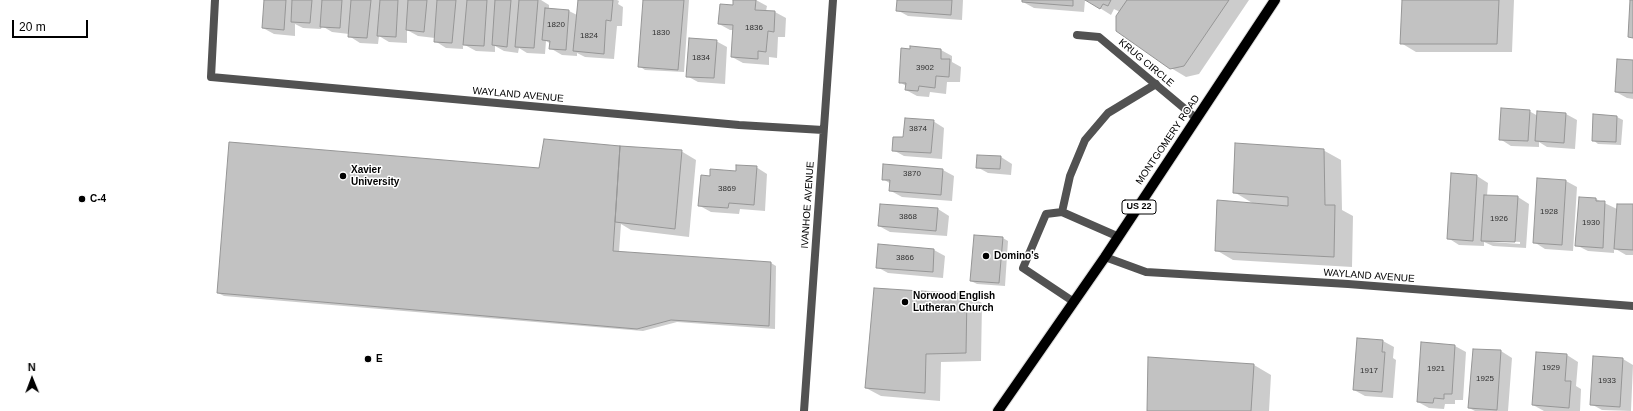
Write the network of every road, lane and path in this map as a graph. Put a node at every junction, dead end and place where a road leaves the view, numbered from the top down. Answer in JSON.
{"nodes":[{"id":1,"x":215,"y":0,"type":"edge"},
{"id":2,"x":833,"y":0,"type":"edge"},
{"id":3,"x":1275,"y":0,"type":"edge"},
{"id":4,"x":1077,"y":35,"type":"dead end"},
{"id":5,"x":1156,"y":84,"type":"junction"},
{"id":6,"x":1197,"y":119,"type":"junction"},
{"id":7,"x":823,"y":130,"type":"junction"},
{"id":8,"x":1062,"y":212,"type":"junction"},
{"id":9,"x":1119,"y":237,"type":"junction"},
{"id":10,"x":1105,"y":257,"type":"junction"},
{"id":11,"x":1074,"y":302,"type":"junction"},
{"id":12,"x":1633,"y":306,"type":"edge"},
{"id":13,"x":804,"y":411,"type":"edge"},
{"id":14,"x":998,"y":411,"type":"edge"}],
"edges":[{"from":1,"to":7,"type":"street","name":"WAYLAND AVENUE"},
{"from":2,"to":7,"type":"street","name":"IVANHOE AVENUE"},
{"from":3,"to":6,"type":"main road","name":"MONTGOMERY ROAD","number":"US 22"},
{"from":4,"to":5,"type":"street","name":"KRUG CIRCLE"},
{"from":5,"to":6,"type":"street","name":"KRUG CIRCLE"},
{"from":5,"to":8,"type":"street"},
{"from":6,"to":9,"type":"main road","name":"MONTGOMERY ROAD","number":"US 22"},
{"from":7,"to":13,"type":"street","name":"IVANHOE AVENUE"},
{"from":8,"to":9,"type":"street"},
{"from":8,"to":11,"type":"street"},
{"from":9,"to":10,"type":"main road","name":"MONTGOMERY ROAD","number":"US 22"},
{"from":10,"to":11,"type":"main road","name":"MONTGOMERY ROAD","number":"US 22"},
{"from":10,"to":12,"type":"street","name":"WAYLAND AVENUE"},
{"from":11,"to":14,"type":"main road","name":"MONTGOMERY ROAD","number":"US 22"}]}
